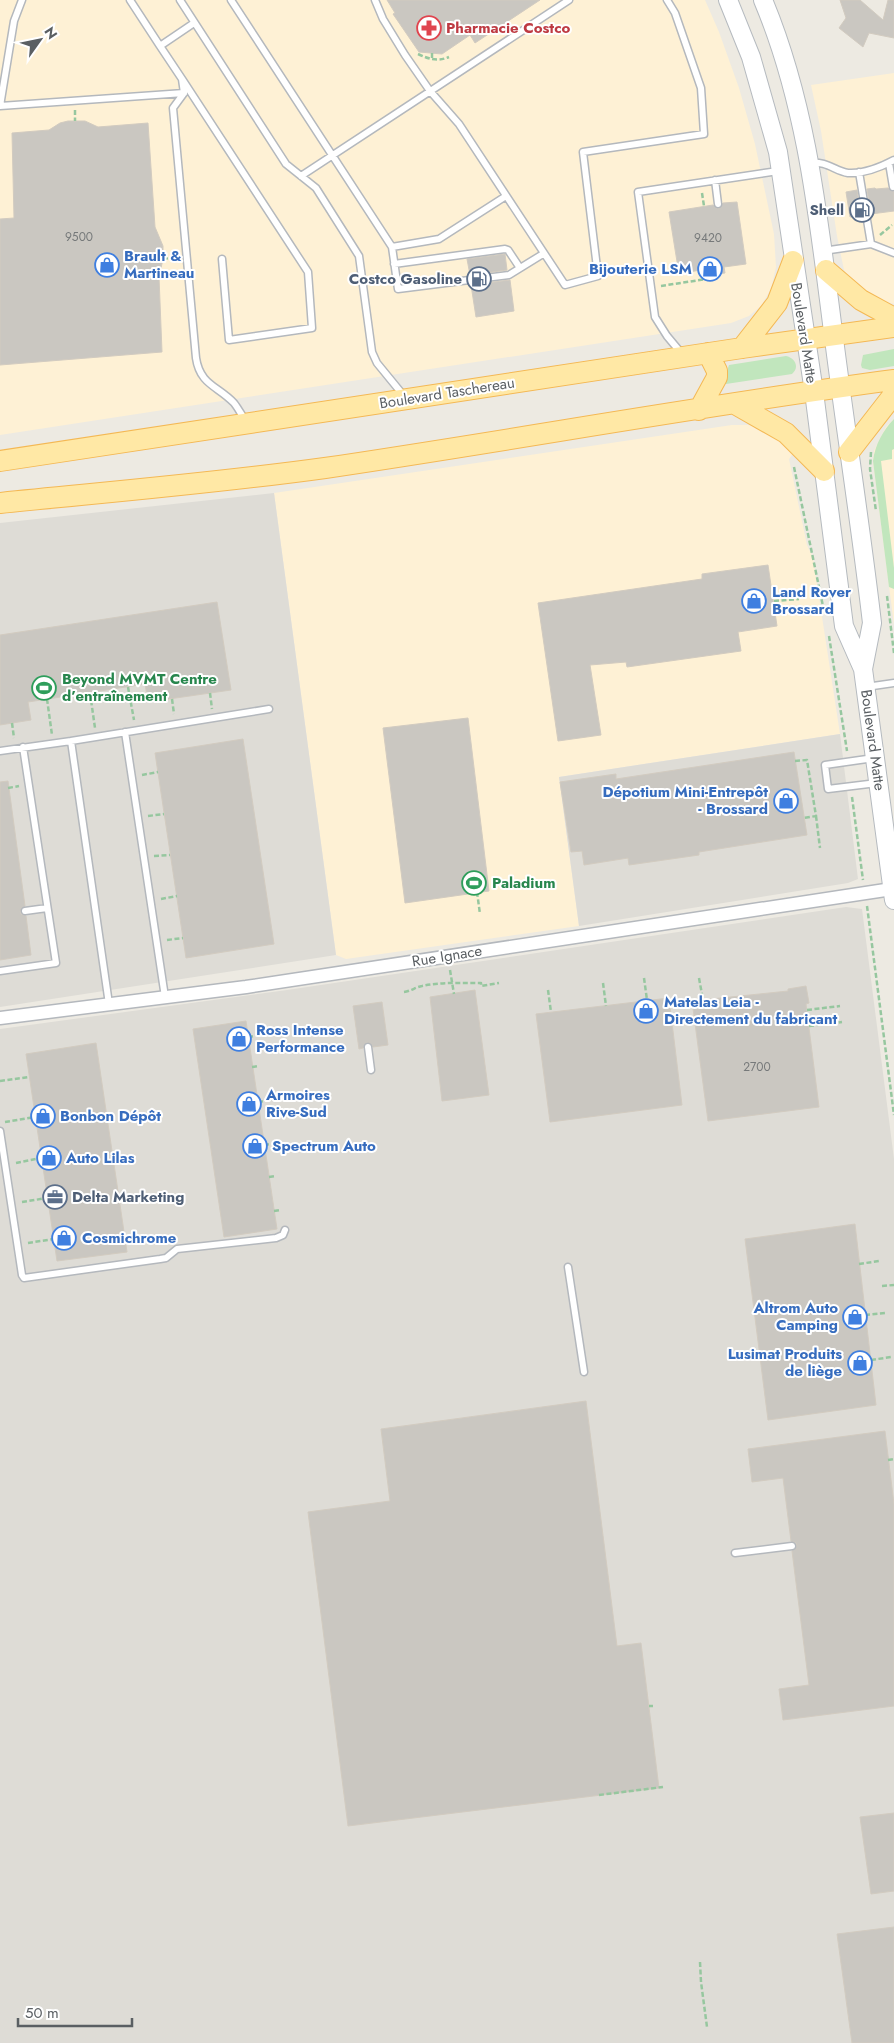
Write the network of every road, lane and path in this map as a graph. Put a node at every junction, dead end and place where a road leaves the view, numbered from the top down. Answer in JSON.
{"nodes":[{"id":1,"x":22,"y":0,"type":"edge"},
{"id":2,"x":130,"y":0,"type":"edge"},
{"id":3,"x":180,"y":0,"type":"edge"},
{"id":4,"x":231,"y":0,"type":"edge"},
{"id":5,"x":375,"y":0,"type":"edge"},
{"id":6,"x":569,"y":0,"type":"edge"},
{"id":7,"x":667,"y":0,"type":"edge"},
{"id":8,"x":728,"y":0,"type":"edge"},
{"id":9,"x":763,"y":0,"type":"edge"},
{"id":10,"x":194,"y":22,"type":"junction"},
{"id":11,"x":160,"y":46,"type":"junction"},
{"id":12,"x":414,"y":49,"type":"dead end"},
{"id":13,"x":432,"y":53,"type":"dead end"},
{"id":14,"x":449,"y":57,"type":"dead end"},
{"id":15,"x":432,"y":60,"type":"junction"},
{"id":16,"x":182,"y":80,"type":"junction"},
{"id":17,"x":430,"y":91,"type":"junction"},
{"id":18,"x":184,"y":93,"type":"junction"},
{"id":19,"x":0,"y":106,"type":"edge"},
{"id":20,"x":75,"y":106,"type":"dead end"},
{"id":21,"x":75,"y":121,"type":"dead end"},
{"id":22,"x":332,"y":155,"type":"junction"},
{"id":23,"x":892,"y":162,"type":"edge"},
{"id":24,"x":809,"y":163,"type":"junction"},
{"id":25,"x":781,"y":170,"type":"junction"},
{"id":26,"x":859,"y":172,"type":"junction"},
{"id":27,"x":301,"y":176,"type":"junction"},
{"id":28,"x":714,"y":180,"type":"junction"},
{"id":29,"x":893,"y":187,"type":"edge"},
{"id":30,"x":506,"y":196,"type":"junction"},
{"id":31,"x":703,"y":198,"type":"dead end"},
{"id":32,"x":718,"y":204,"type":"dead end"},
{"id":33,"x":704,"y":206,"type":"dead end"},
{"id":34,"x":871,"y":244,"type":"junction"},
{"id":35,"x":392,"y":247,"type":"junction"},
{"id":36,"x":894,"y":253,"type":"edge"},
{"id":37,"x":543,"y":254,"type":"junction"},
{"id":38,"x":222,"y":259,"type":"dead end"},
{"id":39,"x":825,"y":260,"type":"junction"},
{"id":40,"x":793,"y":261,"type":"junction"},
{"id":41,"x":394,"y":264,"type":"junction"},
{"id":42,"x":520,"y":268,"type":"junction"},
{"id":43,"x":713,"y":274,"type":"dead end"},
{"id":44,"x":674,"y":284,"type":"dead end"},
{"id":45,"x":894,"y":318,"type":"edge"},
{"id":46,"x":894,"y":327,"type":"edge"},
{"id":47,"x":833,"y":336,"type":"junction"},
{"id":48,"x":805,"y":340,"type":"junction"},
{"id":49,"x":742,"y":348,"type":"junction"},
{"id":50,"x":708,"y":354,"type":"junction"},
{"id":51,"x":684,"y":357,"type":"junction"},
{"id":52,"x":894,"y":380,"type":"edge"},
{"id":53,"x":840,"y":388,"type":"junction"},
{"id":54,"x":814,"y":392,"type":"junction"},
{"id":55,"x":894,"y":394,"type":"edge"},
{"id":56,"x":406,"y":399,"type":"junction"},
{"id":57,"x":735,"y":404,"type":"junction"},
{"id":58,"x":699,"y":410,"type":"junction"},
{"id":59,"x":247,"y":422,"type":"junction"},
{"id":60,"x":872,"y":448,"type":"dead end"},
{"id":61,"x":849,"y":452,"type":"junction"},
{"id":62,"x":0,"y":461,"type":"edge"},
{"id":63,"x":794,"y":464,"type":"dead end"},
{"id":64,"x":824,"y":472,"type":"junction"},
{"id":65,"x":0,"y":503,"type":"edge"},
{"id":66,"x":876,"y":518,"type":"dead end"},
{"id":67,"x":799,"y":599,"type":"dead end"},
{"id":68,"x":774,"y":601,"type":"dead end"},
{"id":69,"x":822,"y":601,"type":"dead end"},
{"id":70,"x":890,"y":623,"type":"dead end"},
{"id":71,"x":894,"y":653,"type":"edge"},
{"id":72,"x":834,"y":660,"type":"dead end"},
{"id":73,"x":864,"y":669,"type":"junction"},
{"id":74,"x":894,"y":683,"type":"edge"},
{"id":75,"x":128,"y":687,"type":"dead end"},
{"id":76,"x":866,"y":687,"type":"junction"},
{"id":77,"x":90,"y":693,"type":"dead end"},
{"id":78,"x":210,"y":693,"type":"dead end"},
{"id":79,"x":47,"y":699,"type":"dead end"},
{"id":80,"x":172,"y":699,"type":"dead end"},
{"id":81,"x":269,"y":709,"type":"dead end"},
{"id":82,"x":214,"y":718,"type":"junction"},
{"id":83,"x":12,"y":723,"type":"dead end"},
{"id":84,"x":176,"y":724,"type":"junction"},
{"id":85,"x":136,"y":730,"type":"junction"},
{"id":86,"x":125,"y":732,"type":"junction"},
{"id":87,"x":96,"y":737,"type":"junction"},
{"id":88,"x":71,"y":741,"type":"junction"},
{"id":89,"x":53,"y":743,"type":"junction"},
{"id":90,"x":19,"y":748,"type":"junction"},
{"id":91,"x":846,"y":749,"type":"dead end"},
{"id":92,"x":0,"y":751,"type":"edge"},
{"id":93,"x":875,"y":758,"type":"junction"},
{"id":94,"x":795,"y":761,"type":"dead end"},
{"id":95,"x":158,"y":772,"type":"dead end"},
{"id":96,"x":152,"y":774,"type":"dead end"},
{"id":97,"x":879,"y":783,"type":"junction"},
{"id":98,"x":852,"y":798,"type":"dead end"},
{"id":99,"x":164,"y":814,"type":"dead end"},
{"id":100,"x":158,"y":815,"type":"dead end"},
{"id":101,"x":816,"y":816,"type":"junction"},
{"id":102,"x":804,"y":818,"type":"dead end"},
{"id":103,"x":820,"y":848,"type":"dead end"},
{"id":104,"x":170,"y":855,"type":"dead end"},
{"id":105,"x":164,"y":856,"type":"dead end"},
{"id":106,"x":862,"y":872,"type":"dead end"},
{"id":107,"x":477,"y":892,"type":"dead end"},
{"id":108,"x":893,"y":894,"type":"edge"},
{"id":109,"x":177,"y":896,"type":"dead end"},
{"id":110,"x":170,"y":898,"type":"dead end"},
{"id":111,"x":47,"y":908,"type":"junction"},
{"id":112,"x":25,"y":911,"type":"dead end"},
{"id":113,"x":480,"y":914,"type":"dead end"},
{"id":114,"x":868,"y":915,"type":"dead end"},
{"id":115,"x":176,"y":938,"type":"dead end"},
{"id":116,"x":183,"y":938,"type":"dead end"},
{"id":117,"x":0,"y":971,"type":"edge"},
{"id":118,"x":452,"y":978,"type":"dead end"},
{"id":119,"x":644,"y":978,"type":"dead end"},
{"id":120,"x":699,"y":978,"type":"dead end"},
{"id":121,"x":452,"y":983,"type":"junction"},
{"id":122,"x":500,"y":983,"type":"dead end"},
{"id":123,"x":603,"y":984,"type":"dead end"},
{"id":124,"x":548,"y":990,"type":"dead end"},
{"id":125,"x":404,"y":992,"type":"dead end"},
{"id":126,"x":454,"y":994,"type":"dead end"},
{"id":127,"x":166,"y":997,"type":"junction"},
{"id":128,"x":647,"y":1000,"type":"dead end"},
{"id":129,"x":702,"y":1000,"type":"dead end"},
{"id":130,"x":109,"y":1004,"type":"junction"},
{"id":131,"x":606,"y":1006,"type":"dead end"},
{"id":132,"x":840,"y":1006,"type":"dead end"},
{"id":133,"x":806,"y":1010,"type":"dead end"},
{"id":134,"x":552,"y":1012,"type":"dead end"},
{"id":135,"x":0,"y":1018,"type":"edge"},
{"id":136,"x":842,"y":1022,"type":"dead end"},
{"id":137,"x":809,"y":1026,"type":"dead end"},
{"id":138,"x":254,"y":1036,"type":"dead end"},
{"id":139,"x":248,"y":1037,"type":"dead end"},
{"id":140,"x":368,"y":1048,"type":"dead end"},
{"id":141,"x":259,"y":1066,"type":"dead end"},
{"id":142,"x":252,"y":1067,"type":"dead end"},
{"id":143,"x":371,"y":1070,"type":"dead end"},
{"id":144,"x":29,"y":1077,"type":"dead end"},
{"id":145,"x":0,"y":1081,"type":"edge"},
{"id":146,"x":264,"y":1101,"type":"dead end"},
{"id":147,"x":258,"y":1102,"type":"dead end"},
{"id":148,"x":894,"y":1115,"type":"edge"},
{"id":149,"x":35,"y":1117,"type":"dead end"},
{"id":150,"x":0,"y":1123,"type":"edge"},
{"id":151,"x":0,"y":1131,"type":"edge"},
{"id":152,"x":271,"y":1144,"type":"dead end"},
{"id":153,"x":264,"y":1145,"type":"dead end"},
{"id":154,"x":41,"y":1158,"type":"dead end"},
{"id":155,"x":5,"y":1164,"type":"junction"},
{"id":156,"x":276,"y":1176,"type":"dead end"},
{"id":157,"x":269,"y":1177,"type":"dead end"},
{"id":158,"x":47,"y":1198,"type":"dead end"},
{"id":159,"x":11,"y":1204,"type":"junction"},
{"id":160,"x":282,"y":1210,"type":"dead end"},
{"id":161,"x":274,"y":1211,"type":"dead end"},
{"id":162,"x":285,"y":1230,"type":"dead end"},
{"id":163,"x":54,"y":1239,"type":"dead end"},
{"id":164,"x":17,"y":1244,"type":"junction"},
{"id":165,"x":879,"y":1262,"type":"dead end"},
{"id":166,"x":859,"y":1264,"type":"dead end"},
{"id":167,"x":568,"y":1267,"type":"dead end"},
{"id":168,"x":894,"y":1285,"type":"edge"},
{"id":169,"x":882,"y":1286,"type":"dead end"},
{"id":170,"x":886,"y":1312,"type":"dead end"},
{"id":171,"x":866,"y":1315,"type":"dead end"},
{"id":172,"x":891,"y":1357,"type":"dead end"},
{"id":173,"x":871,"y":1360,"type":"dead end"},
{"id":174,"x":584,"y":1372,"type":"dead end"},
{"id":175,"x":894,"y":1459,"type":"edge"},
{"id":176,"x":888,"y":1460,"type":"dead end"},
{"id":177,"x":792,"y":1546,"type":"dead end"},
{"id":178,"x":735,"y":1553,"type":"dead end"},
{"id":179,"x":663,"y":1788,"type":"dead end"},
{"id":180,"x":599,"y":1795,"type":"dead end"},
{"id":181,"x":700,"y":1962,"type":"dead end"},
{"id":182,"x":707,"y":2027,"type":"dead end"}],
"edges":[{"from":1,"to":19,"type":"lane"},
{"from":2,"to":11,"type":"lane"},
{"from":3,"to":10,"type":"lane"},
{"from":4,"to":22,"type":"lane"},
{"from":5,"to":17,"type":"lane"},
{"from":6,"to":17,"type":"lane"},
{"from":7,"to":37,"type":"lane"},
{"from":8,"to":25,"type":"main road","name":"Boulevard Matte"},
{"from":9,"to":24,"type":"main road","name":"Boulevard Matte"},
{"from":10,"to":11,"type":"lane"},
{"from":10,"to":27,"type":"lane"},
{"from":11,"to":16,"type":"lane"},
{"from":12,"to":15,"type":"path"},
{"from":13,"to":15,"type":"path"},
{"from":14,"to":15,"type":"path"},
{"from":16,"to":18,"type":"lane"},
{"from":16,"to":38,"type":"lane"},
{"from":17,"to":22,"type":"lane"},
{"from":17,"to":30,"type":"lane"},
{"from":18,"to":19,"type":"lane"},
{"from":18,"to":59,"type":"lane"},
{"from":20,"to":21,"type":"path"},
{"from":22,"to":27,"type":"lane"},
{"from":22,"to":35,"type":"lane"},
{"from":23,"to":26,"type":"lane"},
{"from":23,"to":29,"type":"lane"},
{"from":24,"to":26,"type":"lane"},
{"from":24,"to":39,"type":"main road","name":"Boulevard Matte"},
{"from":25,"to":28,"type":"lane"},
{"from":25,"to":40,"type":"main road","name":"Boulevard Matte"},
{"from":26,"to":34,"type":"lane"},
{"from":27,"to":56,"type":"lane"},
{"from":28,"to":32,"type":"lane"},
{"from":28,"to":51,"type":"lane"},
{"from":30,"to":35,"type":"lane"},
{"from":30,"to":37,"type":"lane"},
{"from":31,"to":33,"type":"path"},
{"from":34,"to":36,"type":"lane"},
{"from":34,"to":39,"type":"lane"},
{"from":35,"to":41,"type":"lane"},
{"from":37,"to":42,"type":"lane"},
{"from":39,"to":45,"type":"main road"},
{"from":39,"to":47,"type":"main road","name":"Boulevard Matte"},
{"from":40,"to":48,"type":"main road","name":"Boulevard Matte"},
{"from":40,"to":49,"type":"main road"},
{"from":41,"to":42,"type":"lane"},
{"from":41,"to":42,"type":"lane"},
{"from":43,"to":44,"type":"path"},
{"from":46,"to":47,"type":"main road","name":"Boulevard Taschereau"},
{"from":47,"to":48,"type":"main road","name":"Boulevard Taschereau"},
{"from":47,"to":53,"type":"main road","name":"Boulevard Matte"},
{"from":48,"to":49,"type":"main road","name":"Boulevard Taschereau"},
{"from":48,"to":54,"type":"main road","name":"Boulevard Matte"},
{"from":49,"to":50,"type":"main road","name":"Boulevard Taschereau"},
{"from":50,"to":51,"type":"main road","name":"Boulevard Taschereau"},
{"from":50,"to":58,"type":"main road"},
{"from":51,"to":56,"type":"main road","name":"Boulevard Taschereau"},
{"from":52,"to":53,"type":"main road"},
{"from":53,"to":54,"type":"main road"},
{"from":53,"to":61,"type":"main road","name":"Boulevard Matte"},
{"from":54,"to":57,"type":"main road"},
{"from":54,"to":64,"type":"main road","name":"Boulevard Matte"},
{"from":55,"to":61,"type":"main road"},
{"from":56,"to":59,"type":"main road","name":"Boulevard Taschereau"},
{"from":57,"to":58,"type":"main road"},
{"from":57,"to":64,"type":"main road"},
{"from":58,"to":65,"type":"main road"},
{"from":59,"to":62,"type":"main road","name":"Boulevard Taschereau"},
{"from":60,"to":66,"type":"path"},
{"from":61,"to":73,"type":"main road","name":"Boulevard Matte"},
{"from":63,"to":69,"type":"path"},
{"from":64,"to":73,"type":"main road","name":"Boulevard Matte"},
{"from":67,"to":68,"type":"path"},
{"from":70,"to":71,"type":"path"},
{"from":72,"to":91,"type":"path","name":"Boulevard Matte"},
{"from":73,"to":76,"type":"main road","name":"Boulevard Matte"},
{"from":74,"to":76,"type":"lane"},
{"from":75,"to":85,"type":"path"},
{"from":76,"to":93,"type":"main road","name":"Boulevard Matte"},
{"from":77,"to":87,"type":"path"},
{"from":78,"to":82,"type":"path"},
{"from":79,"to":89,"type":"path"},
{"from":80,"to":84,"type":"path"},
{"from":81,"to":82,"type":"lane"},
{"from":82,"to":84,"type":"lane"},
{"from":83,"to":90,"type":"path"},
{"from":84,"to":85,"type":"lane"},
{"from":85,"to":86,"type":"lane"},
{"from":86,"to":87,"type":"lane"},
{"from":86,"to":127,"type":"lane"},
{"from":87,"to":88,"type":"lane"},
{"from":88,"to":89,"type":"lane"},
{"from":88,"to":130,"type":"lane"},
{"from":89,"to":90,"type":"lane"},
{"from":90,"to":92,"type":"lane"},
{"from":90,"to":111,"type":"lane"},
{"from":93,"to":97,"type":"main road","name":"Boulevard Matte"},
{"from":93,"to":97,"type":"lane"},
{"from":94,"to":101,"type":"path"},
{"from":95,"to":96,"type":"path"},
{"from":97,"to":108,"type":"main road","name":"Boulevard Matte"},
{"from":98,"to":106,"type":"path","name":"Boulevard Matte"},
{"from":99,"to":100,"type":"path"},
{"from":101,"to":102,"type":"path"},
{"from":101,"to":103,"type":"path"},
{"from":104,"to":105,"type":"path"},
{"from":107,"to":113,"type":"path"},
{"from":108,"to":127,"type":"street","name":"Rue Ignace"},
{"from":109,"to":110,"type":"path"},
{"from":111,"to":112,"type":"lane"},
{"from":111,"to":117,"type":"lane"},
{"from":114,"to":148,"type":"path"},
{"from":115,"to":116,"type":"path"},
{"from":118,"to":121,"type":"path"},
{"from":119,"to":128,"type":"path"},
{"from":120,"to":129,"type":"path"},
{"from":121,"to":122,"type":"path"},
{"from":121,"to":125,"type":"path"},
{"from":121,"to":126,"type":"path"},
{"from":123,"to":131,"type":"path"},
{"from":124,"to":134,"type":"path"},
{"from":127,"to":130,"type":"street","name":"Rue Ignace"},
{"from":130,"to":135,"type":"street","name":"Rue Ignace"},
{"from":132,"to":133,"type":"path"},
{"from":136,"to":137,"type":"path"},
{"from":138,"to":139,"type":"path"},
{"from":140,"to":143,"type":"lane"},
{"from":141,"to":142,"type":"path"},
{"from":144,"to":145,"type":"path"},
{"from":146,"to":147,"type":"path"},
{"from":149,"to":150,"type":"path"},
{"from":151,"to":155,"type":"lane"},
{"from":152,"to":153,"type":"path"},
{"from":154,"to":155,"type":"path"},
{"from":155,"to":159,"type":"lane"},
{"from":156,"to":157,"type":"path"},
{"from":158,"to":159,"type":"path"},
{"from":159,"to":164,"type":"lane"},
{"from":160,"to":161,"type":"path"},
{"from":162,"to":164,"type":"lane"},
{"from":163,"to":164,"type":"path"},
{"from":165,"to":166,"type":"path"},
{"from":167,"to":174,"type":"lane"},
{"from":168,"to":169,"type":"path"},
{"from":170,"to":171,"type":"path"},
{"from":172,"to":173,"type":"path"},
{"from":175,"to":176,"type":"path"},
{"from":177,"to":178,"type":"lane"},
{"from":179,"to":180,"type":"path"},
{"from":181,"to":182,"type":"path"}]}
